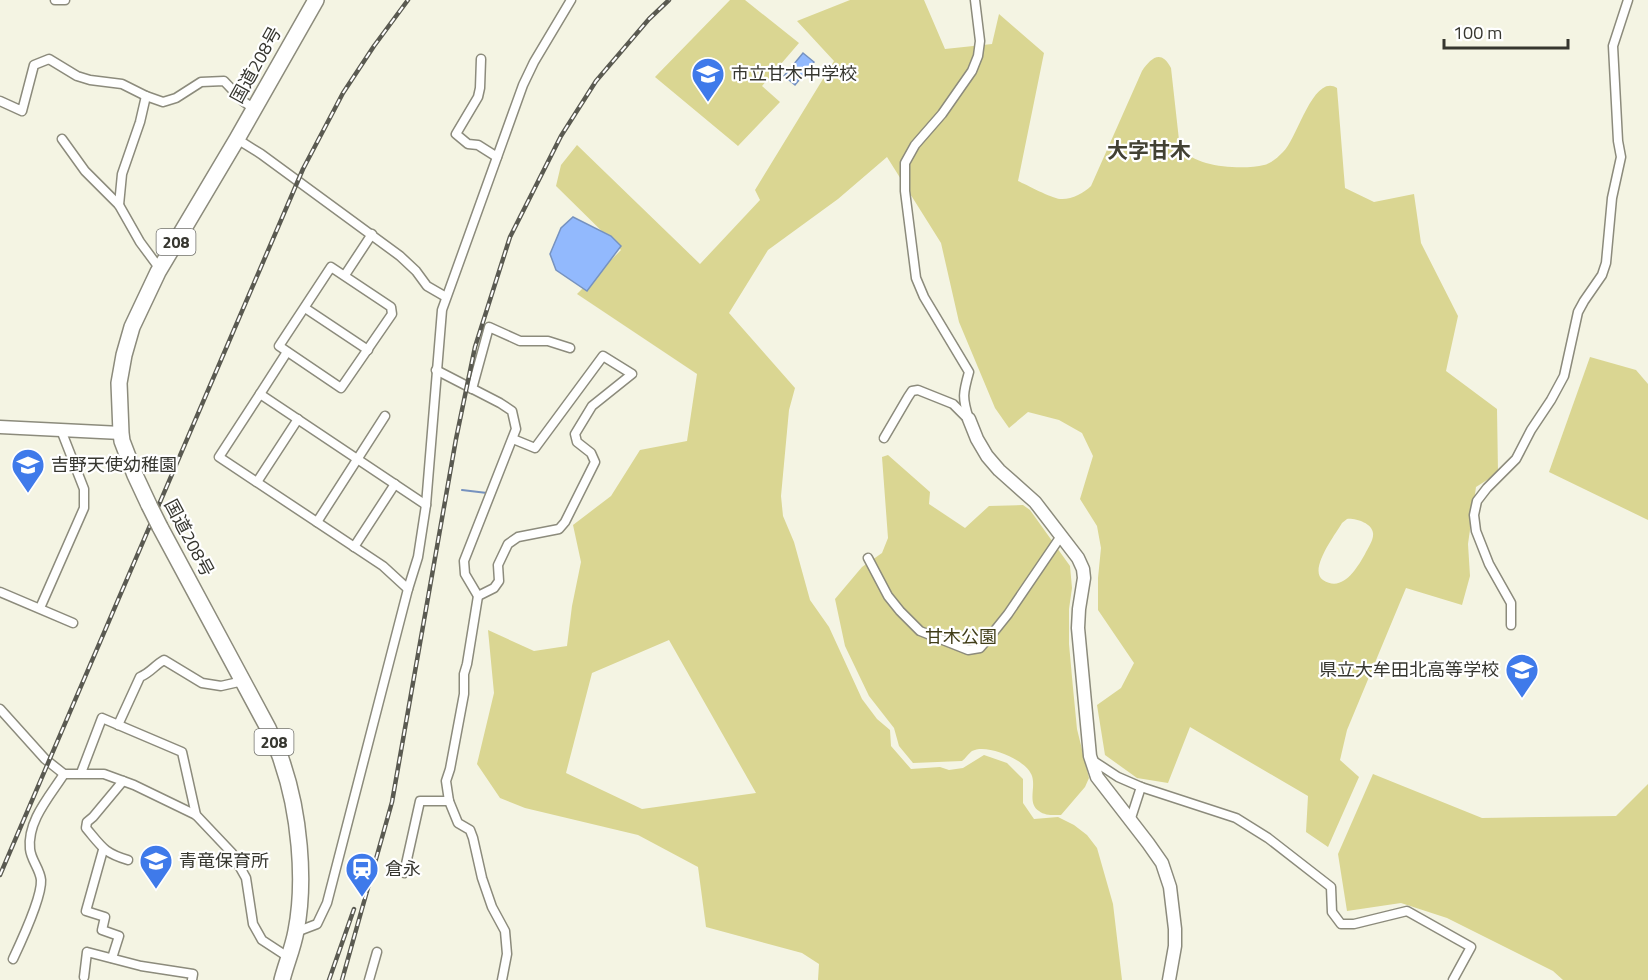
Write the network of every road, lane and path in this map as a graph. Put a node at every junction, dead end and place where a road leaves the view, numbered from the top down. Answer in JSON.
{"nodes":[{"id":1,"x":55,"y":0,"type":"edge"},
{"id":2,"x":65,"y":0,"type":"edge"},
{"id":3,"x":316,"y":0,"type":"edge"},
{"id":4,"x":571,"y":0,"type":"edge"},
{"id":5,"x":975,"y":0,"type":"edge"},
{"id":6,"x":1628,"y":0,"type":"edge"},
{"id":7,"x":481,"y":60,"type":"dead end"},
{"id":8,"x":146,"y":96,"type":"junction"},
{"id":9,"x":0,"y":100,"type":"edge"},
{"id":10,"x":254,"y":109,"type":"junction"},
{"id":11,"x":62,"y":139,"type":"dead end"},
{"id":12,"x":237,"y":139,"type":"junction"},
{"id":13,"x":497,"y":157,"type":"junction"},
{"id":14,"x":120,"y":205,"type":"junction"},
{"id":15,"x":372,"y":234,"type":"junction"},
{"id":16,"x":160,"y":269,"type":"junction"},
{"id":17,"x":345,"y":275,"type":"junction"},
{"id":18,"x":446,"y":297,"type":"junction"},
{"id":19,"x":305,"y":308,"type":"junction"},
{"id":20,"x":570,"y":348,"type":"dead end"},
{"id":21,"x":368,"y":350,"type":"junction"},
{"id":22,"x":287,"y":352,"type":"junction"},
{"id":23,"x":436,"y":370,"type":"junction"},
{"id":24,"x":472,"y":389,"type":"junction"},
{"id":25,"x":260,"y":394,"type":"junction"},
{"id":26,"x":385,"y":416,"type":"dead end"},
{"id":27,"x":969,"y":419,"type":"junction"},
{"id":28,"x":298,"y":420,"type":"junction"},
{"id":29,"x":0,"y":427,"type":"edge"},
{"id":30,"x":61,"y":430,"type":"junction"},
{"id":31,"x":121,"y":433,"type":"junction"},
{"id":32,"x":884,"y":438,"type":"dead end"},
{"id":33,"x":513,"y":439,"type":"junction"},
{"id":34,"x":357,"y":459,"type":"junction"},
{"id":35,"x":257,"y":482,"type":"junction"},
{"id":36,"x":395,"y":484,"type":"junction"},
{"id":37,"x":426,"y":505,"type":"junction"},
{"id":38,"x":317,"y":522,"type":"junction"},
{"id":39,"x":1061,"y":536,"type":"junction"},
{"id":40,"x":354,"y":547,"type":"junction"},
{"id":41,"x":868,"y":558,"type":"dead end"},
{"id":42,"x":408,"y":589,"type":"junction"},
{"id":43,"x":0,"y":592,"type":"edge"},
{"id":44,"x":478,"y":597,"type":"junction"},
{"id":45,"x":40,"y":608,"type":"junction"},
{"id":46,"x":73,"y":623,"type":"dead end"},
{"id":47,"x":1510,"y":625,"type":"dead end"},
{"id":48,"x":243,"y":681,"type":"junction"},
{"id":49,"x":0,"y":709,"type":"edge"},
{"id":50,"x":118,"y":725,"type":"junction"},
{"id":51,"x":1092,"y":760,"type":"junction"},
{"id":52,"x":81,"y":773,"type":"junction"},
{"id":53,"x":64,"y":774,"type":"junction"},
{"id":54,"x":123,"y":781,"type":"junction"},
{"id":55,"x":1141,"y":787,"type":"junction"},
{"id":56,"x":450,"y":801,"type":"junction"},
{"id":57,"x":196,"y":815,"type":"junction"},
{"id":58,"x":1130,"y":820,"type":"junction"},
{"id":59,"x":103,"y":850,"type":"junction"},
{"id":60,"x":128,"y":860,"type":"dead end"},
{"id":61,"x":404,"y":873,"type":"dead end"},
{"id":62,"x":296,"y":932,"type":"junction"},
{"id":63,"x":377,"y":952,"type":"dead end"},
{"id":64,"x":288,"y":957,"type":"junction"},
{"id":65,"x":112,"y":958,"type":"junction"},
{"id":66,"x":13,"y":959,"type":"dead end"},
{"id":67,"x":84,"y":977,"type":"dead end"},
{"id":68,"x":192,"y":980,"type":"edge"},
{"id":69,"x":282,"y":980,"type":"edge"},
{"id":70,"x":369,"y":980,"type":"edge"},
{"id":71,"x":502,"y":980,"type":"edge"},
{"id":72,"x":1168,"y":980,"type":"edge"},
{"id":73,"x":1453,"y":980,"type":"edge"}],
"edges":[{"from":1,"to":2,"type":"street"},
{"from":3,"to":10,"type":"highway","name":"国道208号","number":"208"},
{"from":4,"to":13,"type":"street"},
{"from":5,"to":27,"type":"street"},
{"from":6,"to":47,"type":"street"},
{"from":7,"to":13,"type":"street"},
{"from":8,"to":9,"type":"street"},
{"from":8,"to":10,"type":"street"},
{"from":8,"to":14,"type":"street"},
{"from":10,"to":12,"type":"highway","name":"国道208号","number":"208"},
{"from":11,"to":14,"type":"street"},
{"from":12,"to":15,"type":"street"},
{"from":12,"to":16,"type":"highway","name":"国道208号","number":"208"},
{"from":13,"to":18,"type":"street"},
{"from":14,"to":16,"type":"street"},
{"from":15,"to":17,"type":"street"},
{"from":15,"to":18,"type":"street"},
{"from":16,"to":31,"type":"highway","name":"国道208号","number":"208"},
{"from":17,"to":19,"type":"street"},
{"from":17,"to":21,"type":"street"},
{"from":18,"to":23,"type":"street"},
{"from":19,"to":21,"type":"street"},
{"from":19,"to":22,"type":"street"},
{"from":20,"to":24,"type":"street"},
{"from":21,"to":22,"type":"street"},
{"from":22,"to":25,"type":"street"},
{"from":23,"to":24,"type":"street"},
{"from":23,"to":37,"type":"street"},
{"from":24,"to":33,"type":"street"},
{"from":25,"to":28,"type":"street"},
{"from":25,"to":35,"type":"street"},
{"from":26,"to":34,"type":"street"},
{"from":27,"to":32,"type":"street"},
{"from":27,"to":39,"type":"street"},
{"from":28,"to":34,"type":"street"},
{"from":28,"to":35,"type":"street"},
{"from":29,"to":30,"type":"street"},
{"from":30,"to":31,"type":"street"},
{"from":30,"to":45,"type":"street"},
{"from":31,"to":48,"type":"highway","name":"国道208号","number":"208","bridge":true},
{"from":33,"to":44,"type":"street"},
{"from":33,"to":44,"type":"street"},
{"from":34,"to":36,"type":"street"},
{"from":34,"to":38,"type":"street"},
{"from":35,"to":38,"type":"street"},
{"from":36,"to":37,"type":"street"},
{"from":36,"to":40,"type":"street"},
{"from":37,"to":42,"type":"street"},
{"from":38,"to":40,"type":"street"},
{"from":39,"to":41,"type":"street"},
{"from":39,"to":51,"type":"street"},
{"from":40,"to":42,"type":"street"},
{"from":42,"to":62,"type":"street"},
{"from":43,"to":45,"type":"street"},
{"from":44,"to":56,"type":"street"},
{"from":45,"to":46,"type":"street"},
{"from":48,"to":50,"type":"street"},
{"from":48,"to":62,"type":"highway","name":"国道208号","number":"208"},
{"from":49,"to":53,"type":"street"},
{"from":50,"to":52,"type":"street"},
{"from":50,"to":57,"type":"street"},
{"from":51,"to":55,"type":"street"},
{"from":51,"to":58,"type":"street"},
{"from":52,"to":53,"type":"street"},
{"from":52,"to":54,"type":"street"},
{"from":53,"to":66,"type":"street"},
{"from":54,"to":57,"type":"street"},
{"from":54,"to":59,"type":"street"},
{"from":55,"to":58,"type":"street"},
{"from":55,"to":73,"type":"street"},
{"from":56,"to":61,"type":"street"},
{"from":56,"to":71,"type":"street"},
{"from":57,"to":64,"type":"street"},
{"from":58,"to":72,"type":"street"},
{"from":59,"to":60,"type":"street"},
{"from":59,"to":65,"type":"street"},
{"from":62,"to":64,"type":"highway","name":"国道208号","number":"208"},
{"from":63,"to":70,"type":"street"},
{"from":64,"to":69,"type":"highway","name":"国道208号","number":"208"},
{"from":65,"to":67,"type":"street"},
{"from":65,"to":68,"type":"street"}]}
